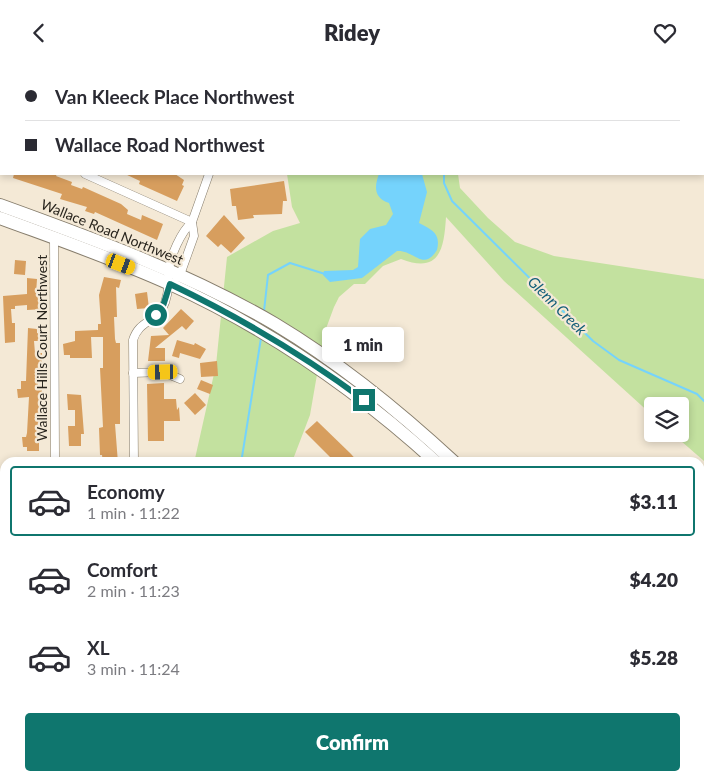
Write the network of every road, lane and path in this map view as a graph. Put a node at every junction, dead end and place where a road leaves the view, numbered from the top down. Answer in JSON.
{"nodes":[{"id":1,"x":87,"y":175,"type":"edge"},
{"id":2,"x":209,"y":175,"type":"edge"},
{"id":3,"x":0,"y":205,"type":"edge"},
{"id":4,"x":0,"y":218,"type":"edge"},
{"id":5,"x":192,"y":222,"type":"junction"},
{"id":6,"x":54,"y":238,"type":"junction"},
{"id":7,"x":175,"y":273,"type":"junction"},
{"id":8,"x":170,"y":284,"type":"junction"},
{"id":9,"x":133,"y":373,"type":"junction"},
{"id":10,"x":180,"y":379,"type":"dead end"},
{"id":11,"x":55,"y":457,"type":"dead end"},
{"id":12,"x":134,"y":457,"type":"edge"},
{"id":13,"x":430,"y":457,"type":"edge"},
{"id":14,"x":449,"y":457,"type":"edge"}],
"edges":[{"from":1,"to":5,"type":"street"},
{"from":2,"to":5,"type":"street"},
{"from":3,"to":7,"type":"main road","name":"Wallace Road Northwest"},
{"from":4,"to":6,"type":"main road","name":"Wallace Road Northwest"},
{"from":5,"to":7,"type":"street"},
{"from":5,"to":7,"type":"street"},
{"from":6,"to":8,"type":"main road","name":"Wallace Road Northwest"},
{"from":6,"to":11,"type":"street","name":"Wallace Hills Court Northwest"},
{"from":7,"to":8,"type":"street"},
{"from":7,"to":14,"type":"main road","name":"Wallace Road Northwest"},
{"from":8,"to":9,"type":"street"},
{"from":8,"to":13,"type":"main road","name":"Wallace Road Northwest"},
{"from":9,"to":10,"type":"street"},
{"from":9,"to":12,"type":"street"}]}
